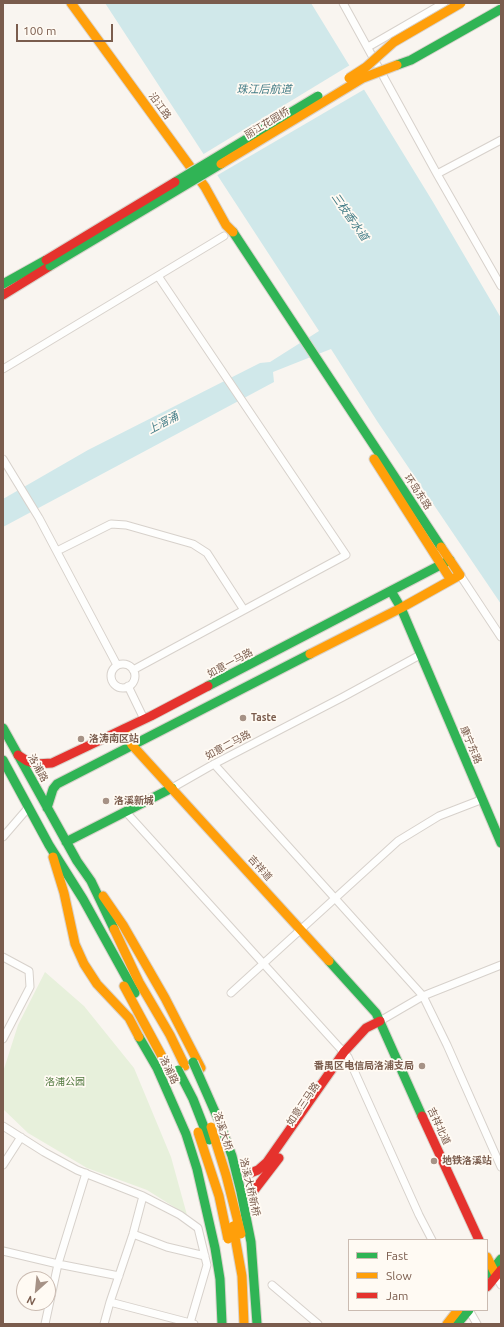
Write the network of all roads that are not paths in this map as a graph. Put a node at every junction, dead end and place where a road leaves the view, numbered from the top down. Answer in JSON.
{"nodes":[{"id":1,"x":71,"y":3,"type":"edge"},
{"id":2,"x":342,"y":3,"type":"edge"},
{"id":3,"x":444,"y":3,"type":"edge"},
{"id":4,"x":461,"y":3,"type":"edge"},
{"id":5,"x":501,"y":9,"type":"edge"},
{"id":6,"x":368,"y":47,"type":"junction"},
{"id":7,"x":501,"y":140,"type":"edge"},
{"id":8,"x":437,"y":174,"type":"junction"},
{"id":9,"x":224,"y":236,"type":"dead end"},
{"id":10,"x":48,"y":263,"type":"junction"},
{"id":11,"x":158,"y":276,"type":"junction"},
{"id":12,"x":499,"y":277,"type":"edge"},
{"id":13,"x":3,"y":284,"type":"edge"},
{"id":14,"x":501,"y":286,"type":"edge"},
{"id":15,"x":3,"y":295,"type":"edge"},
{"id":16,"x":313,"y":361,"type":"junction"},
{"id":17,"x":3,"y":369,"type":"edge"},
{"id":18,"x":3,"y":459,"type":"edge"},
{"id":19,"x":57,"y":552,"type":"junction"},
{"id":20,"x":450,"y":560,"type":"junction"},
{"id":21,"x":442,"y":564,"type":"junction"},
{"id":22,"x":460,"y":575,"type":"junction"},
{"id":23,"x":451,"y":580,"type":"junction"},
{"id":24,"x":391,"y":591,"type":"junction"},
{"id":25,"x":400,"y":608,"type":"junction"},
{"id":26,"x":244,"y":610,"type":"junction"},
{"id":27,"x":501,"y":637,"type":"edge"},
{"id":28,"x":420,"y":655,"type":"junction"},
{"id":29,"x":117,"y":665,"type":"junction"},
{"id":30,"x":133,"y":670,"type":"junction"},
{"id":31,"x":128,"y":686,"type":"junction"},
{"id":32,"x":144,"y":719,"type":"junction"},
{"id":33,"x":3,"y":728,"type":"edge"},
{"id":34,"x":124,"y":729,"type":"junction"},
{"id":35,"x":132,"y":746,"type":"junction"},
{"id":36,"x":17,"y":754,"type":"junction"},
{"id":37,"x":3,"y":760,"type":"edge"},
{"id":38,"x":214,"y":764,"type":"junction"},
{"id":39,"x":172,"y":788,"type":"junction"},
{"id":40,"x":483,"y":799,"type":"junction"},
{"id":41,"x":28,"y":808,"type":"junction"},
{"id":42,"x":47,"y":808,"type":"junction"},
{"id":43,"x":126,"y":812,"type":"junction"},
{"id":44,"x":3,"y":837,"type":"edge"},
{"id":45,"x":66,"y":842,"type":"junction"},
{"id":46,"x":501,"y":843,"type":"edge"},
{"id":47,"x":49,"y":845,"type":"junction"},
{"id":48,"x":91,"y":881,"type":"junction"},
{"id":49,"x":335,"y":898,"type":"junction"},
{"id":50,"x":300,"y":929,"type":"junction"},
{"id":51,"x":3,"y":956,"type":"edge"},
{"id":52,"x":264,"y":964,"type":"junction"},
{"id":53,"x":501,"y":965,"type":"edge"},
{"id":54,"x":231,"y":993,"type":"dead end"},
{"id":55,"x":423,"y":996,"type":"junction"},
{"id":56,"x":380,"y":1021,"type":"junction"},
{"id":57,"x":3,"y":1039,"type":"edge"},
{"id":58,"x":346,"y":1054,"type":"junction"},
{"id":59,"x":181,"y":1068,"type":"junction"},
{"id":60,"x":3,"y":1126,"type":"edge"},
{"id":61,"x":21,"y":1137,"type":"junction"},
{"id":62,"x":235,"y":1154,"type":"junction"},
{"id":63,"x":3,"y":1164,"type":"edge"},
{"id":64,"x":501,"y":1167,"type":"edge"},
{"id":65,"x":198,"y":1169,"type":"junction"},
{"id":66,"x":86,"y":1173,"type":"junction"},
{"id":67,"x":242,"y":1176,"type":"junction"},
{"id":68,"x":143,"y":1196,"type":"junction"},
{"id":69,"x":204,"y":1199,"type":"junction"},
{"id":70,"x":246,"y":1202,"type":"junction"},
{"id":71,"x":251,"y":1226,"type":"junction"},
{"id":72,"x":133,"y":1234,"type":"junction"},
{"id":73,"x":212,"y":1234,"type":"junction"},
{"id":74,"x":431,"y":1239,"type":"edge"},
{"id":75,"x":478,"y":1239,"type":"edge"},
{"id":76,"x":3,"y":1251,"type":"edge"},
{"id":77,"x":205,"y":1256,"type":"junction"},
{"id":78,"x":501,"y":1259,"type":"edge"},
{"id":79,"x":488,"y":1260,"type":"edge"},
{"id":80,"x":58,"y":1264,"type":"junction"},
{"id":81,"x":494,"y":1273,"type":"edge"},
{"id":82,"x":119,"y":1276,"type":"junction"},
{"id":83,"x":488,"y":1285,"type":"edge"},
{"id":84,"x":501,"y":1285,"type":"edge"},
{"id":85,"x":272,"y":1286,"type":"dead end"},
{"id":86,"x":110,"y":1302,"type":"junction"},
{"id":87,"x":457,"y":1311,"type":"edge"},
{"id":88,"x":468,"y":1311,"type":"edge"},
{"id":89,"x":470,"y":1311,"type":"edge"},
{"id":90,"x":235,"y":1318,"type":"dead end"},
{"id":91,"x":192,"y":1323,"type":"edge"},
{"id":92,"x":45,"y":1324,"type":"edge"},
{"id":93,"x":104,"y":1324,"type":"edge"},
{"id":94,"x":222,"y":1324,"type":"edge"},
{"id":95,"x":244,"y":1324,"type":"edge"},
{"id":96,"x":250,"y":1324,"type":"edge"},
{"id":97,"x":258,"y":1324,"type":"edge"},
{"id":98,"x":318,"y":1324,"type":"edge"},
{"id":99,"x":447,"y":1324,"type":"edge"},
{"id":100,"x":457,"y":1324,"type":"edge"},
{"id":101,"x":477,"y":1324,"type":"edge"}],
"edges":[{"from":1,"to":16,"type":"main road","name":"沿江路"},
{"from":2,"to":6,"type":"street"},
{"from":3,"to":6,"type":"street"},
{"from":4,"to":10,"type":"main road","name":"丽江花园桥","bridge":true},
{"from":5,"to":10,"type":"main road","name":"丽江花园桥","bridge":true},
{"from":6,"to":8,"type":"street"},
{"from":7,"to":8,"type":"street"},
{"from":8,"to":12,"type":"street"},
{"from":9,"to":11,"type":"street"},
{"from":10,"to":13,"type":"main road"},
{"from":10,"to":15,"type":"main road"},
{"from":11,"to":17,"type":"street"},
{"from":11,"to":26,"type":"street"},
{"from":12,"to":14,"type":"street"},
{"from":16,"to":20,"type":"main road","name":"环岛东路"},
{"from":16,"to":21,"type":"main road","name":"环岛东路"},
{"from":18,"to":19,"type":"street"},
{"from":19,"to":26,"type":"street"},
{"from":19,"to":29,"type":"street"},
{"from":20,"to":21,"type":"main road","name":"如意一马路"},
{"from":20,"to":22,"type":"main road","name":"环岛东路"},
{"from":21,"to":23,"type":"main road"},
{"from":21,"to":24,"type":"main road","name":"如意一马路"},
{"from":22,"to":23,"type":"main road"},
{"from":22,"to":27,"type":"street","name":"环岛东路"},
{"from":23,"to":25,"type":"main road"},
{"from":24,"to":25,"type":"main road","name":"康宁东路"},
{"from":24,"to":32,"type":"main road","name":"如意一马路"},
{"from":25,"to":28,"type":"main road","name":"康宁东路"},
{"from":25,"to":35,"type":"main road"},
{"from":26,"to":30,"type":"street"},
{"from":28,"to":38,"type":"street","name":"如意二马路"},
{"from":28,"to":40,"type":"main road","name":"康宁东路"},
{"from":29,"to":30,"type":"street"},
{"from":29,"to":31,"type":"street"},
{"from":30,"to":31,"type":"street"},
{"from":31,"to":32,"type":"street"},
{"from":32,"to":34,"type":"main road","name":"如意一马路"},
{"from":33,"to":36,"type":"main road","name":"洛浦路"},
{"from":34,"to":35,"type":"main road","name":"吉祥道"},
{"from":34,"to":36,"type":"main road","name":"如意一马路"},
{"from":35,"to":39,"type":"main road","name":"吉祥道"},
{"from":35,"to":42,"type":"main road"},
{"from":36,"to":42,"type":"main road","name":"洛浦路"},
{"from":37,"to":41,"type":"main road","name":"洛浦路"},
{"from":38,"to":39,"type":"street","name":"如意二马路"},
{"from":38,"to":49,"type":"street"},
{"from":39,"to":43,"type":"main road","name":"如意二马路"},
{"from":39,"to":50,"type":"main road","name":"吉祥道"},
{"from":40,"to":46,"type":"main road","name":"康宁东路"},
{"from":40,"to":49,"type":"street"},
{"from":41,"to":44,"type":"street"},
{"from":41,"to":47,"type":"main road","name":"洛浦路"},
{"from":42,"to":45,"type":"main road","name":"洛浦路"},
{"from":43,"to":45,"type":"main road","name":"如意二马路"},
{"from":43,"to":52,"type":"street"},
{"from":45,"to":48,"type":"main road","name":"洛浦路"},
{"from":47,"to":59,"type":"main road"},
{"from":47,"to":65,"type":"main road","name":"洛浦路"},
{"from":48,"to":59,"type":"main road"},
{"from":48,"to":62,"type":"main road","name":"洛浦路"},
{"from":49,"to":50,"type":"street"},
{"from":49,"to":55,"type":"street"},
{"from":50,"to":52,"type":"street"},
{"from":50,"to":56,"type":"main road","name":"吉祥道"},
{"from":51,"to":57,"type":"street"},
{"from":52,"to":54,"type":"street"},
{"from":52,"to":58,"type":"street"},
{"from":53,"to":55,"type":"street","name":"如意三马路"},
{"from":55,"to":56,"type":"street","name":"如意三马路"},
{"from":55,"to":64,"type":"street"},
{"from":56,"to":58,"type":"main road","name":"如意三马路"},
{"from":56,"to":75,"type":"main road","name":"吉祥北道"},
{"from":58,"to":67,"type":"main road","name":"如意三马路"},
{"from":58,"to":70,"type":"main road","name":"如意三马路"},
{"from":58,"to":74,"type":"street"},
{"from":59,"to":90,"type":"main road","bridge":true},
{"from":59,"to":95,"type":"main road","name":"洛溪大桥","bridge":true},
{"from":59,"to":96,"type":"main road","name":"洛溪大桥","bridge":true},
{"from":59,"to":97,"type":"main road","name":"洛溪大桥新桥","bridge":true},
{"from":60,"to":61,"type":"street"},
{"from":61,"to":63,"type":"street"},
{"from":61,"to":66,"type":"street"},
{"from":62,"to":65,"type":"main road"},
{"from":62,"to":67,"type":"main road","name":"洛浦路"},
{"from":65,"to":69,"type":"main road","name":"洛浦路"},
{"from":66,"to":68,"type":"street"},
{"from":66,"to":80,"type":"street"},
{"from":67,"to":69,"type":"main road","name":"如意三马路"},
{"from":67,"to":70,"type":"main road","name":"洛浦路"},
{"from":68,"to":72,"type":"street"},
{"from":68,"to":77,"type":"street"},
{"from":69,"to":73,"type":"main road","name":"洛浦路"},
{"from":70,"to":71,"type":"main road","name":"洛浦路"},
{"from":71,"to":73,"type":"main road"},
{"from":71,"to":97,"type":"main road","name":"洛浦路"},
{"from":72,"to":77,"type":"street"},
{"from":72,"to":82,"type":"street"},
{"from":73,"to":94,"type":"main road","name":"洛浦路"},
{"from":76,"to":80,"type":"street"},
{"from":77,"to":91,"type":"street"},
{"from":78,"to":81,"type":"main road"},
{"from":79,"to":81,"type":"main road"},
{"from":80,"to":82,"type":"street"},
{"from":80,"to":92,"type":"street"},
{"from":81,"to":83,"type":"main road"},
{"from":81,"to":84,"type":"street"},
{"from":82,"to":86,"type":"street"},
{"from":85,"to":98,"type":"street"},
{"from":86,"to":91,"type":"street"},
{"from":86,"to":93,"type":"street"},
{"from":87,"to":99,"type":"main road"},
{"from":88,"to":100,"type":"main road"},
{"from":89,"to":101,"type":"street"}]}
